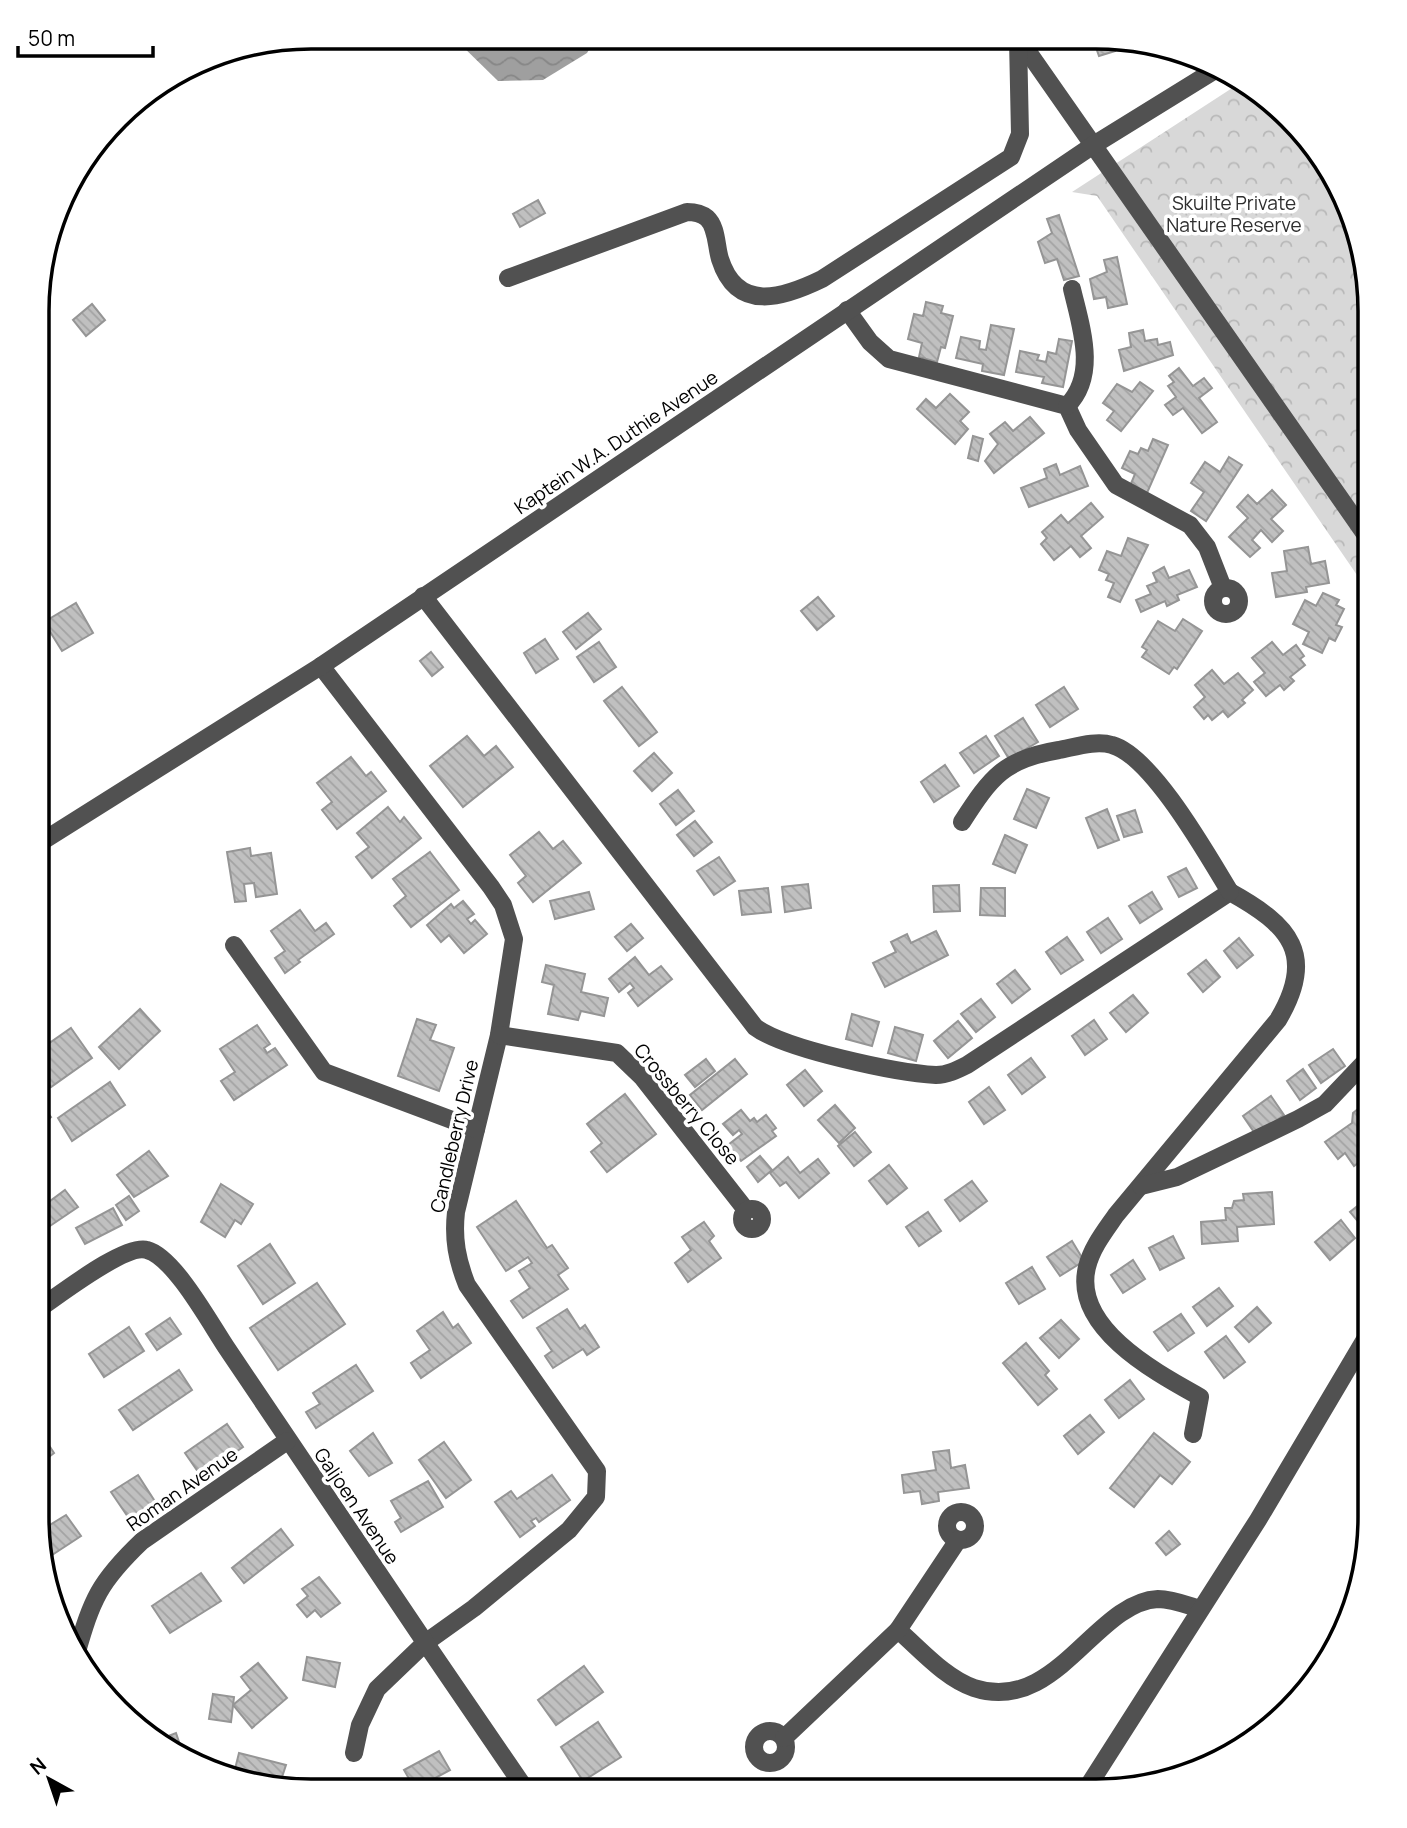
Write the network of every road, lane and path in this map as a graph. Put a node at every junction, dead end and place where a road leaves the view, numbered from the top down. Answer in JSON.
{"nodes":[{"id":1,"x":1018,"y":49,"type":"edge"},
{"id":2,"x":1025,"y":49,"type":"edge"},
{"id":3,"x":1208,"y":74,"type":"edge"},
{"id":4,"x":1092,"y":146,"type":"junction"},
{"id":5,"x":508,"y":278,"type":"dead end"},
{"id":6,"x":1072,"y":289,"type":"dead end"},
{"id":7,"x":847,"y":310,"type":"junction"},
{"id":8,"x":1067,"y":406,"type":"junction"},
{"id":9,"x":1358,"y":524,"type":"edge"},
{"id":10,"x":1223,"y":588,"type":"dead end"},
{"id":11,"x":423,"y":596,"type":"junction"},
{"id":12,"x":321,"y":666,"type":"junction"},
{"id":13,"x":962,"y":822,"type":"dead end"},
{"id":14,"x":49,"y":837,"type":"edge"},
{"id":15,"x":1230,"y":892,"type":"junction"},
{"id":16,"x":234,"y":945,"type":"dead end"},
{"id":17,"x":499,"y":1035,"type":"junction"},
{"id":18,"x":1358,"y":1069,"type":"edge"},
{"id":19,"x":476,"y":1129,"type":"junction"},
{"id":20,"x":1141,"y":1186,"type":"junction"},
{"id":21,"x":747,"y":1210,"type":"dead end"},
{"id":22,"x":49,"y":1302,"type":"edge"},
{"id":23,"x":1358,"y":1351,"type":"edge"},
{"id":24,"x":1193,"y":1434,"type":"dead end"},
{"id":25,"x":287,"y":1441,"type":"junction"},
{"id":26,"x":958,"y":1540,"type":"dead end"},
{"id":27,"x":1200,"y":1609,"type":"junction"},
{"id":28,"x":898,"y":1630,"type":"junction"},
{"id":29,"x":80,"y":1641,"type":"edge"},
{"id":30,"x":425,"y":1643,"type":"junction"},
{"id":31,"x":784,"y":1738,"type":"dead end"},
{"id":32,"x":354,"y":1753,"type":"dead end"},
{"id":33,"x":518,"y":1779,"type":"edge"},
{"id":34,"x":1093,"y":1779,"type":"edge"}],
"edges":[{"from":1,"to":5,"type":"street"},
{"from":2,"to":4,"type":"street"},
{"from":3,"to":4,"type":"street","name":"Kaptein W.A. Duthie Avenue"},
{"from":4,"to":7,"type":"street","name":"Kaptein W.A. Duthie Avenue"},
{"from":4,"to":9,"type":"street"},
{"from":6,"to":8,"type":"street"},
{"from":7,"to":8,"type":"street"},
{"from":7,"to":11,"type":"street","name":"Kaptein W.A. Duthie Avenue"},
{"from":8,"to":10,"type":"street"},
{"from":11,"to":12,"type":"street","name":"Kaptein W.A. Duthie Avenue"},
{"from":11,"to":15,"type":"street"},
{"from":12,"to":14,"type":"street","name":"Kaptein W.A. Duthie Avenue"},
{"from":12,"to":17,"type":"street","name":"Candleberry Drive"},
{"from":13,"to":15,"type":"street"},
{"from":15,"to":20,"type":"street"},
{"from":16,"to":19,"type":"street"},
{"from":17,"to":19,"type":"street","name":"Candleberry Drive"},
{"from":17,"to":21,"type":"street","name":"Crossberry Close"},
{"from":18,"to":20,"type":"street"},
{"from":19,"to":30,"type":"street","name":"Candleberry Drive"},
{"from":20,"to":24,"type":"street"},
{"from":22,"to":25,"type":"street","name":"Galjoen Avenue"},
{"from":23,"to":27,"type":"street"},
{"from":25,"to":29,"type":"street","name":"Roman Avenue"},
{"from":25,"to":30,"type":"street","name":"Galjoen Avenue"},
{"from":26,"to":28,"type":"street"},
{"from":27,"to":28,"type":"street"},
{"from":27,"to":34,"type":"street"},
{"from":28,"to":31,"type":"street"},
{"from":30,"to":32,"type":"street","name":"Candleberry Drive"},
{"from":30,"to":33,"type":"street","name":"Galjoen Avenue"}]}
